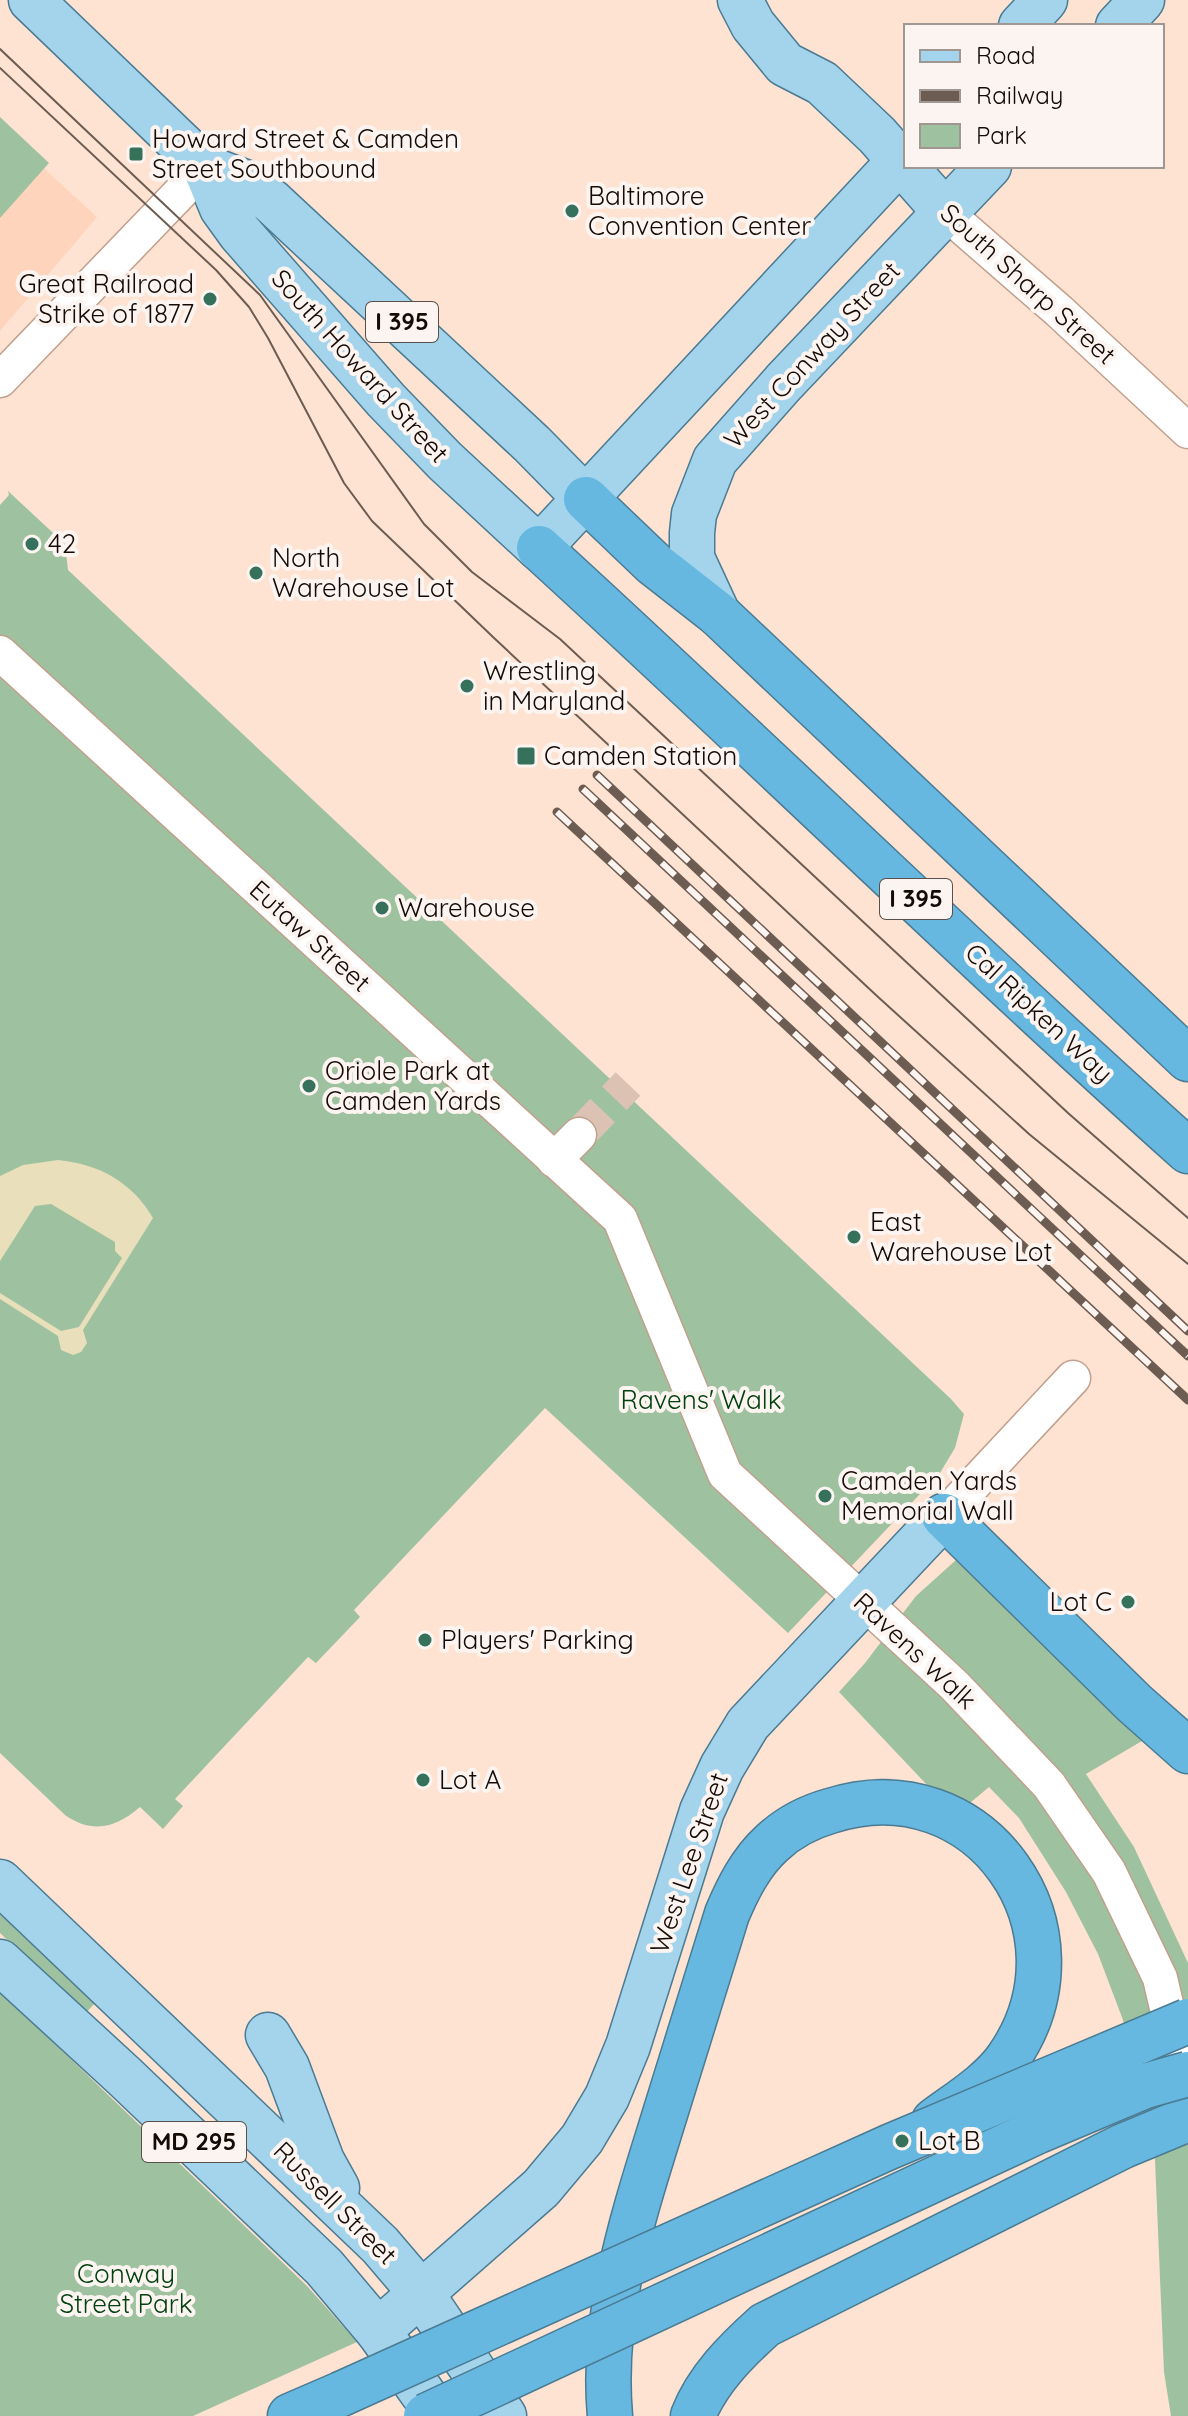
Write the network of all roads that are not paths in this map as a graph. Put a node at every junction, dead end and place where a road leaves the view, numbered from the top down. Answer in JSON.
{"nodes":[{"id":1,"x":31,"y":0,"type":"edge"},
{"id":2,"x":740,"y":0,"type":"edge"},
{"id":3,"x":1045,"y":0,"type":"edge"},
{"id":4,"x":1142,"y":0,"type":"edge"},
{"id":5,"x":1023,"y":24,"type":"edge"},
{"id":6,"x":1120,"y":24,"type":"edge"},
{"id":7,"x":902,"y":158,"type":"edge"},
{"id":8,"x":205,"y":167,"type":"junction"},
{"id":9,"x":910,"y":168,"type":"edge"},
{"id":10,"x":987,"y":168,"type":"edge"},
{"id":11,"x":945,"y":212,"type":"junction"},
{"id":12,"x":0,"y":380,"type":"edge"},
{"id":13,"x":1188,"y":431,"type":"edge"},
{"id":14,"x":586,"y":499,"type":"junction"},
{"id":15,"x":539,"y":548,"type":"junction"},
{"id":16,"x":718,"y":614,"type":"junction"},
{"id":17,"x":0,"y":653,"type":"edge"},
{"id":18,"x":1188,"y":1059,"type":"edge"},
{"id":19,"x":579,"y":1135,"type":"tunnel mouth"},
{"id":20,"x":1188,"y":1151,"type":"edge"},
{"id":21,"x":554,"y":1160,"type":"junction"},
{"id":22,"x":620,"y":1219,"type":"joint"},
{"id":23,"x":1073,"y":1378,"type":"dead end"},
{"id":24,"x":944,"y":1516,"type":"junction"},
{"id":25,"x":863,"y":1601,"type":"junction"},
{"id":26,"x":1188,"y":1751,"type":"edge"},
{"id":27,"x":0,"y":1882,"type":"edge"},
{"id":28,"x":0,"y":1962,"type":"edge"},
{"id":29,"x":1188,"y":2021,"type":"edge"},
{"id":30,"x":268,"y":2035,"type":"dead end"},
{"id":31,"x":1188,"y":2074,"type":"edge"},
{"id":32,"x":1188,"y":2099,"type":"edge"},
{"id":33,"x":1188,"y":2119,"type":"edge"},
{"id":34,"x":889,"y":2147,"type":"junction"},
{"id":35,"x":354,"y":2218,"type":"junction"},
{"id":36,"x":421,"y":2293,"type":"junction"},
{"id":37,"x":378,"y":2331,"type":"junction"},
{"id":38,"x":290,"y":2416,"type":"edge"},
{"id":39,"x":426,"y":2416,"type":"edge"},
{"id":40,"x":439,"y":2416,"type":"edge"},
{"id":41,"x":504,"y":2416,"type":"edge"},
{"id":42,"x":610,"y":2416,"type":"edge"},
{"id":43,"x":693,"y":2416,"type":"edge"}],
"edges":[{"from":1,"to":8,"type":"main road","name":"South Howard Street"},
{"from":2,"to":7,"type":"main road","name":"South Sharp Street"},
{"from":3,"to":5,"type":"main road"},
{"from":4,"to":6,"type":"main road"},
{"from":7,"to":14,"type":"main road"},
{"from":8,"to":12,"type":"street"},
{"from":8,"to":14,"type":"main road","name":"South Howard Street","number":"I 395"},
{"from":8,"to":15,"type":"main road","name":"South Howard Street","number":"I 395"},
{"from":9,"to":11,"type":"main road","name":"South Sharp Street"},
{"from":10,"to":11,"type":"main road","name":"West Conway Street"},
{"from":11,"to":13,"type":"street","name":"South Sharp Street"},
{"from":11,"to":16,"type":"main road","name":"West Conway Street"},
{"from":14,"to":15,"type":"main road"},
{"from":14,"to":16,"type":"highway","number":"I 395"},
{"from":15,"to":20,"type":"highway","name":"Cal Ripken Way","number":"I 395"},
{"from":16,"to":18,"type":"highway","number":"I 395"},
{"from":17,"to":21,"type":"street","name":"Eutaw Street"},
{"from":19,"to":21,"type":"street"},
{"from":21,"to":22,"type":"street","name":"Eutaw Street"},
{"from":22,"to":25,"type":"street","name":"Ravens Walk"},
{"from":23,"to":24,"type":"street","name":"West Lee Street"},
{"from":24,"to":25,"type":"main road","name":"West Lee Street"},
{"from":24,"to":26,"type":"highway"},
{"from":25,"to":32,"type":"street","name":"Ravens Walk"},
{"from":25,"to":36,"type":"main road","name":"West Lee Street"},
{"from":27,"to":35,"type":"main road","name":"Russell Street","number":"MD 295"},
{"from":28,"to":37,"type":"main road","name":"Russell Street","number":"MD 295"},
{"from":29,"to":34,"type":"highway","bridge":true},
{"from":30,"to":35,"type":"main road"},
{"from":31,"to":39,"type":"highway","bridge":true},
{"from":33,"to":43,"type":"highway"},
{"from":34,"to":38,"type":"highway","bridge":true},
{"from":34,"to":42,"type":"highway","bridge":true},
{"from":35,"to":36,"type":"main road","name":"Russell Street","number":"MD 295"},
{"from":36,"to":37,"type":"main road","name":"West Lee Street"},
{"from":36,"to":41,"type":"main road","name":"Russell Street","number":"MD 295"},
{"from":37,"to":40,"type":"main road","name":"Russell Street","number":"MD 295"}]}
